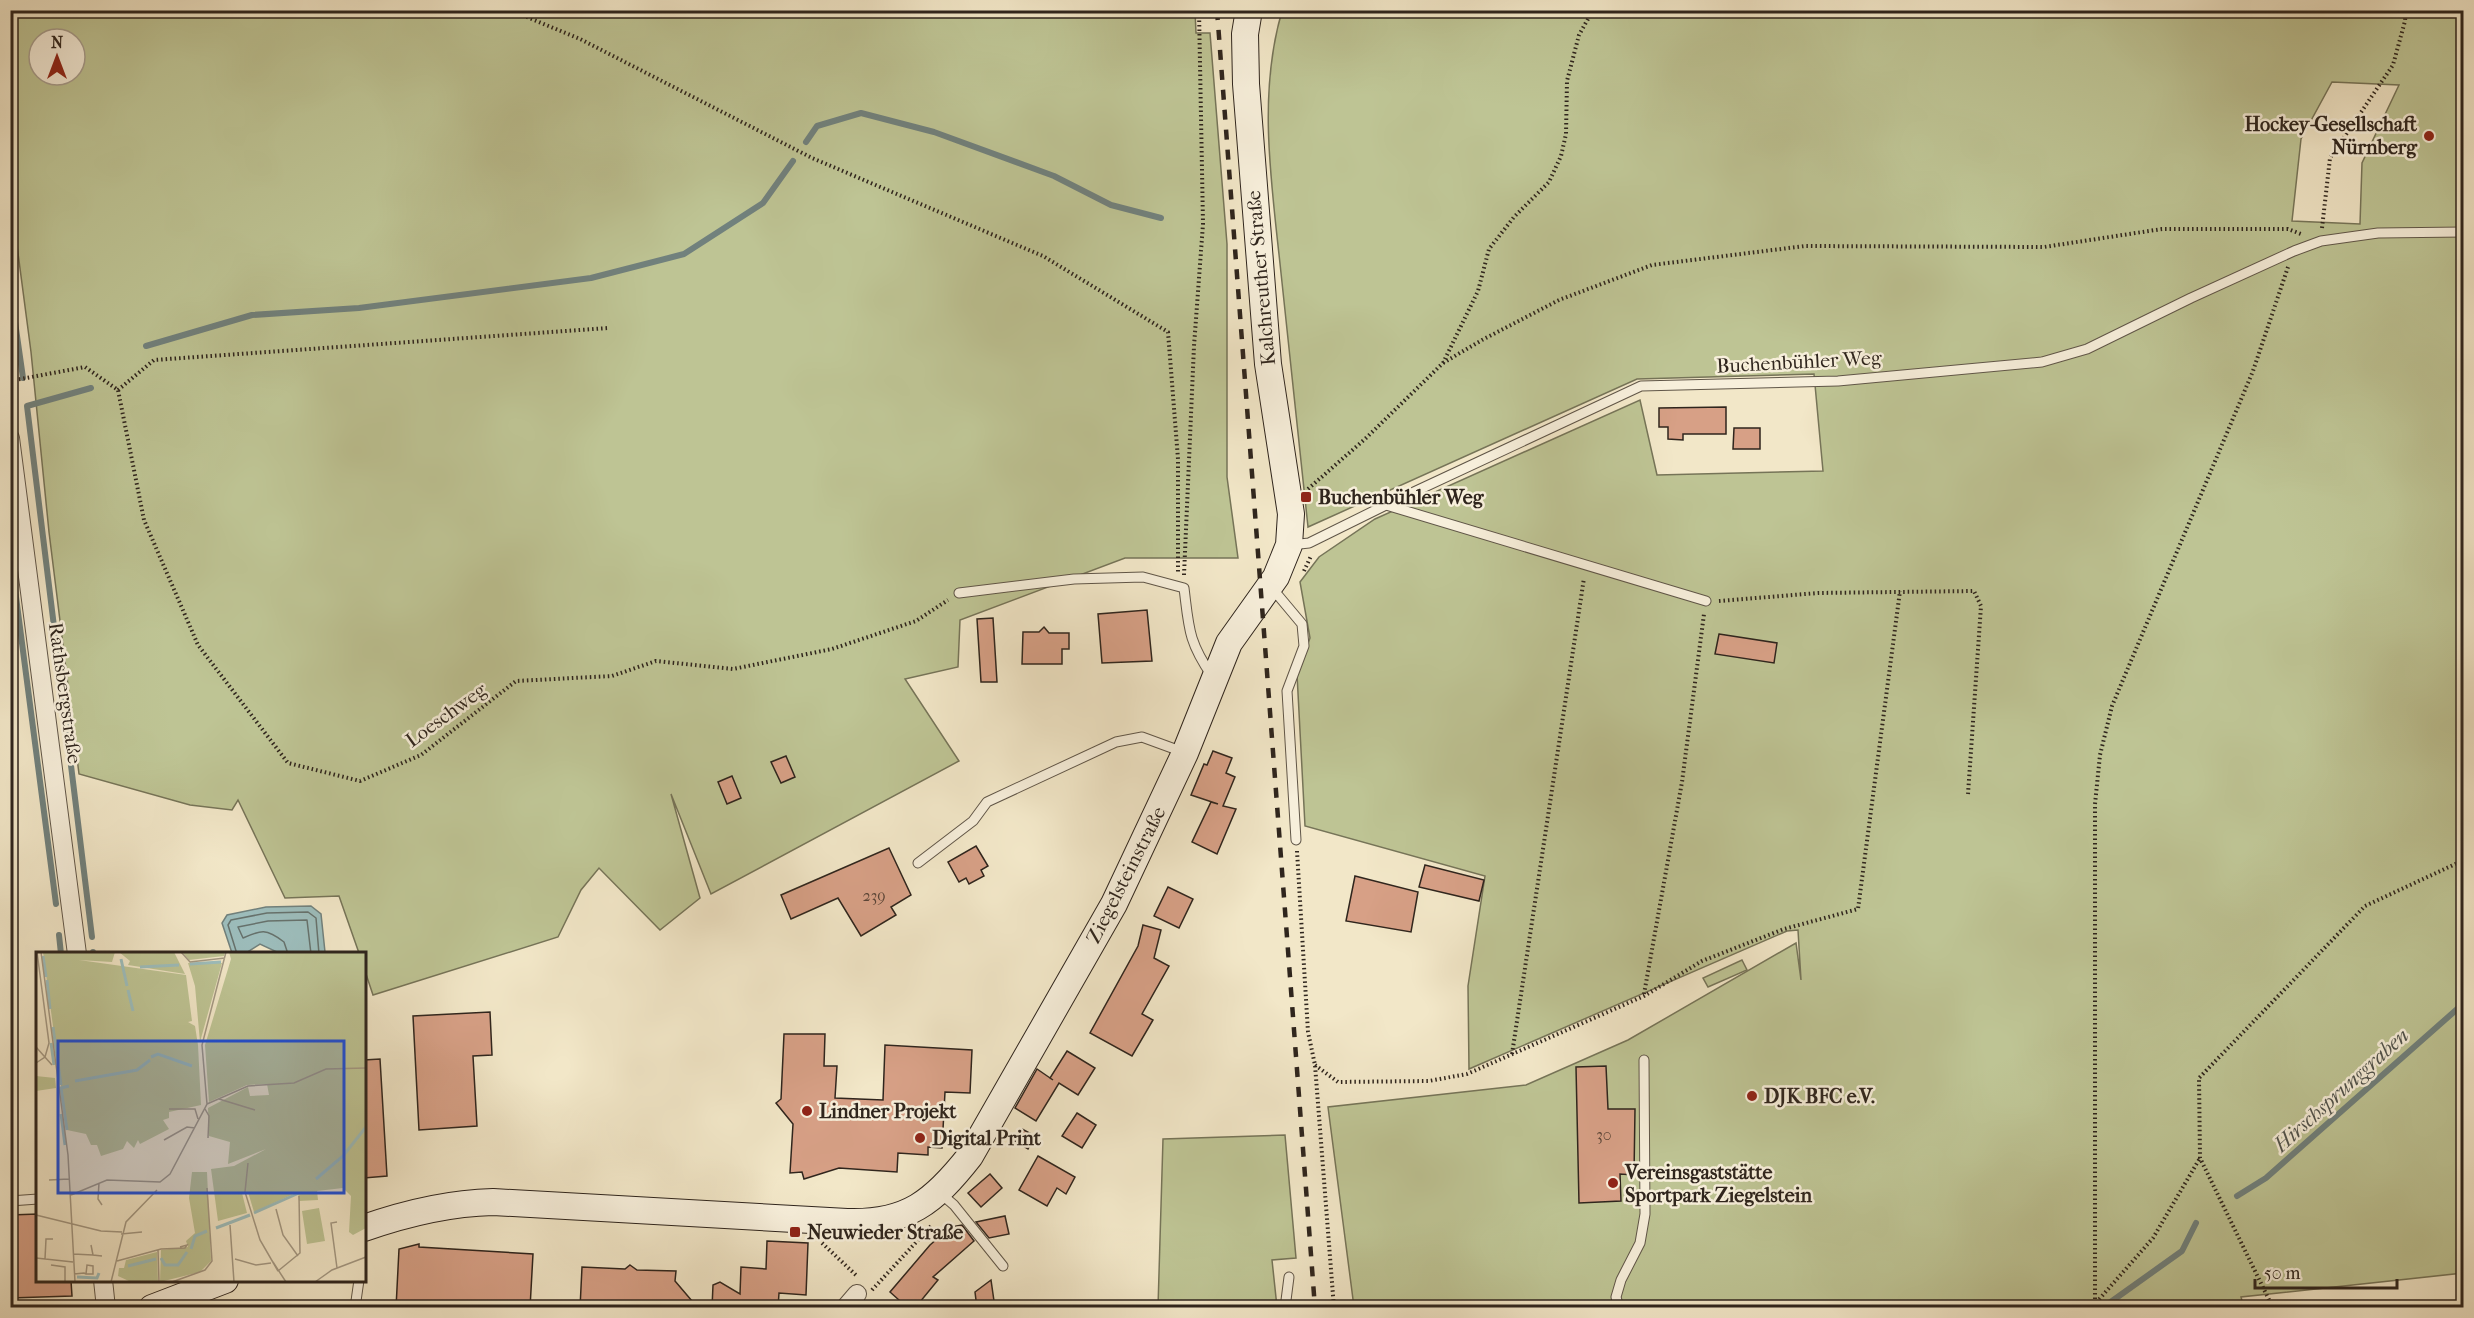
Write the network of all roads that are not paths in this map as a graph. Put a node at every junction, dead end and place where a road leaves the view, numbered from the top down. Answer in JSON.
{"nodes":[{"id":1,"x":1249,"y":10,"type":"edge"},
{"id":2,"x":2463,"y":232,"type":"edge"},
{"id":3,"x":10,"y":438,"type":"edge"},
{"id":4,"x":1386,"y":505,"type":"junction"},
{"id":5,"x":1288,"y":545,"type":"junction"},
{"id":6,"x":1270,"y":586,"type":"junction"},
{"id":7,"x":959,"y":593,"type":"road end"},
{"id":8,"x":1706,"y":602,"type":"road end"},
{"id":9,"x":1213,"y":678,"type":"junction"},
{"id":10,"x":1185,"y":753,"type":"junction"},
{"id":11,"x":1296,"y":840,"type":"road end"},
{"id":12,"x":918,"y":863,"type":"dead end"},
{"id":13,"x":76,"y":952,"type":"edge"},
{"id":14,"x":1644,"y":1060,"type":"dead end"},
{"id":15,"x":939,"y":1192,"type":"junction"},
{"id":16,"x":36,"y":1199,"type":"edge"},
{"id":17,"x":10,"y":1201,"type":"edge"},
{"id":18,"x":366,"y":1227,"type":"edge"},
{"id":19,"x":1003,"y":1266,"type":"dead end"},
{"id":20,"x":1289,"y":1277,"type":"dead end"},
{"id":21,"x":103,"y":1282,"type":"edge"},
{"id":22,"x":222,"y":1282,"type":"edge"},
{"id":23,"x":359,"y":1282,"type":"edge"},
{"id":24,"x":106,"y":1308,"type":"edge"},
{"id":25,"x":152,"y":1308,"type":"edge"},
{"id":26,"x":355,"y":1308,"type":"edge"},
{"id":27,"x":1285,"y":1308,"type":"edge"},
{"id":28,"x":1619,"y":1308,"type":"edge"}],
"edges":[{"from":1,"to":5,"type":"street","name":"Kalchreuther Straße"},
{"from":2,"to":4,"type":"lane","name":"Buchenbühler Weg"},
{"from":3,"to":13,"type":"street","name":"Rathsbergstraße"},
{"from":4,"to":5,"type":"lane","name":"Buchenbühler Weg"},
{"from":4,"to":8,"type":"lane"},
{"from":5,"to":6,"type":"street","name":"Ziegelsteinstraße"},
{"from":6,"to":9,"type":"street","name":"Ziegelsteinstraße"},
{"from":6,"to":11,"type":"lane"},
{"from":7,"to":9,"type":"lane"},
{"from":9,"to":10,"type":"street","name":"Ziegelsteinstraße"},
{"from":10,"to":12,"type":"lane"},
{"from":10,"to":15,"type":"street","name":"Ziegelsteinstraße"},
{"from":14,"to":28,"type":"lane"},
{"from":15,"to":18,"type":"street"},
{"from":15,"to":19,"type":"lane"},
{"from":16,"to":17,"type":"lane"},
{"from":20,"to":27,"type":"lane"},
{"from":21,"to":24,"type":"street"},
{"from":22,"to":25,"type":"street"},
{"from":23,"to":26,"type":"lane"}]}
